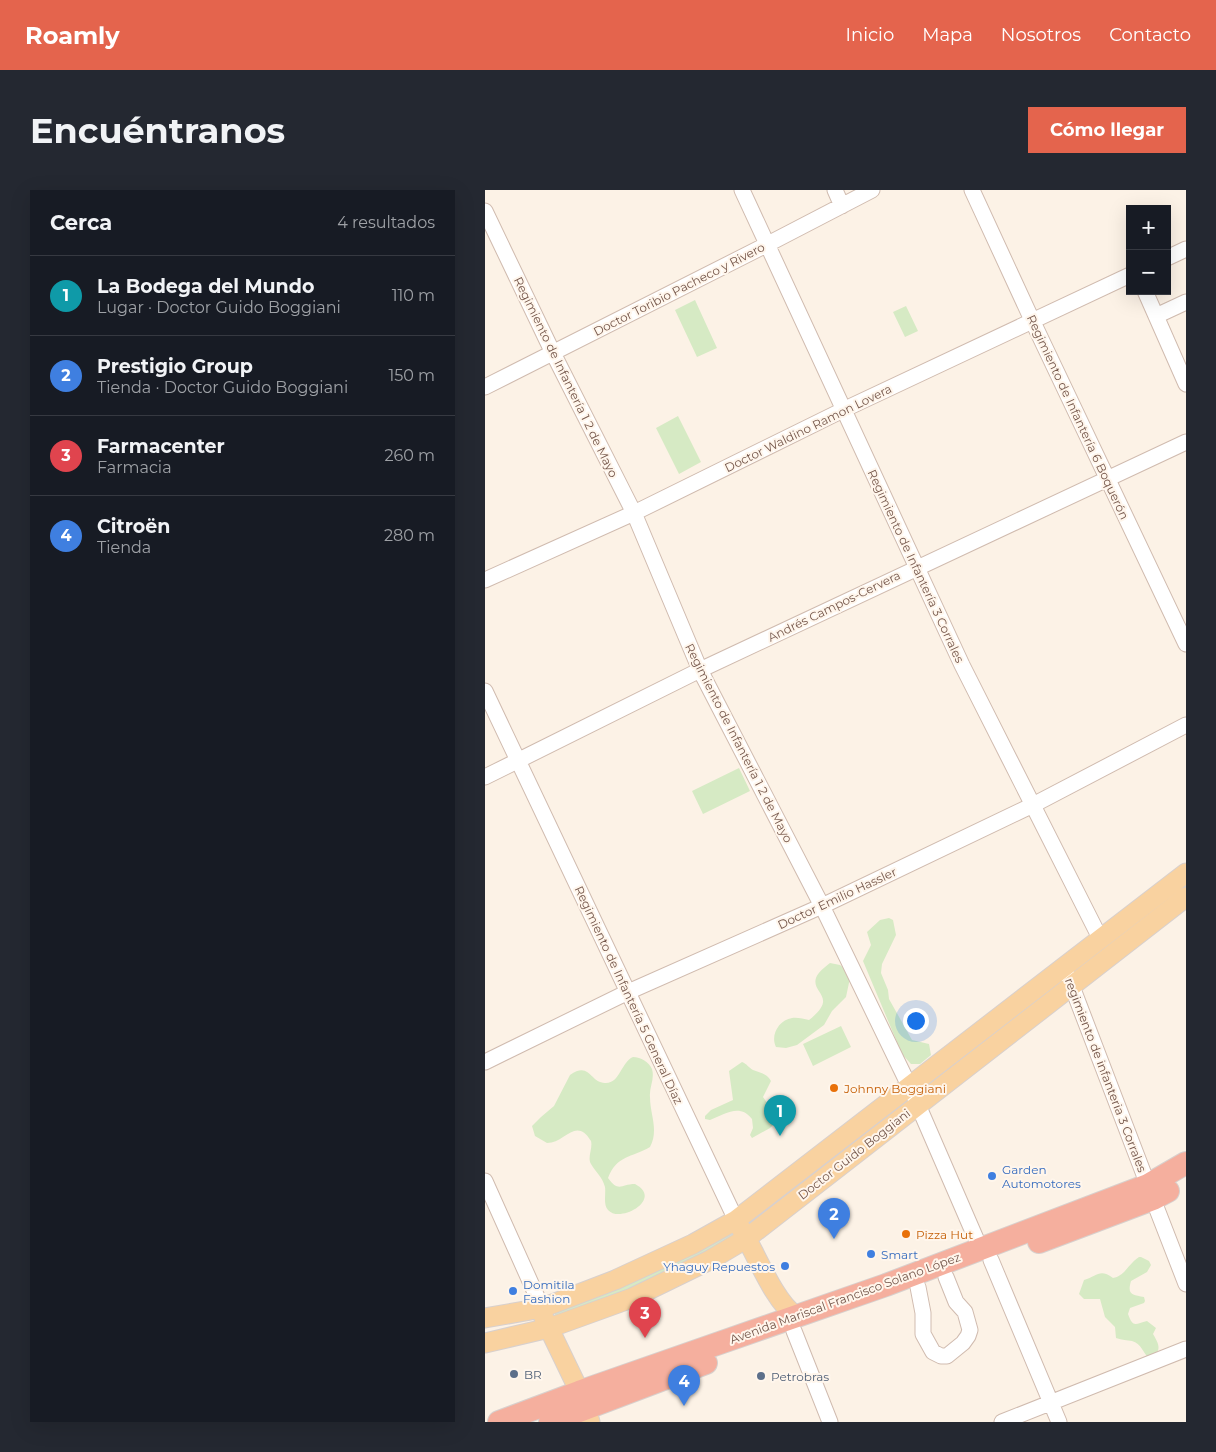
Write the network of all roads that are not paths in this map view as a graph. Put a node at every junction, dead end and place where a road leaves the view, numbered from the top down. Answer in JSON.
{"nodes":[{"id":1,"x":742,"y":190,"type":"edge"},
{"id":2,"x":835,"y":190,"type":"edge"},
{"id":3,"x":872,"y":190,"type":"edge"},
{"id":4,"x":972,"y":190,"type":"edge"},
{"id":5,"x":842,"y":206,"type":"junction"},
{"id":6,"x":485,"y":211,"type":"edge"},
{"id":7,"x":768,"y":244,"type":"junction"},
{"id":8,"x":1186,"y":250,"type":"edge"},
{"id":9,"x":1171,"y":256,"type":"edge"},
{"id":10,"x":1126,"y":277,"type":"edge"},
{"id":11,"x":1147,"y":295,"type":"edge"},
{"id":12,"x":1186,"y":302,"type":"edge"},
{"id":13,"x":1156,"y":316,"type":"junction"},
{"id":14,"x":1032,"y":320,"type":"junction"},
{"id":15,"x":553,"y":353,"type":"junction"},
{"id":16,"x":1186,"y":384,"type":"edge"},
{"id":17,"x":485,"y":387,"type":"edge"},
{"id":18,"x":843,"y":410,"type":"junction"},
{"id":19,"x":1186,"y":442,"type":"edge"},
{"id":20,"x":1107,"y":478,"type":"junction"},
{"id":21,"x":634,"y":513,"type":"junction"},
{"id":22,"x":917,"y":567,"type":"junction"},
{"id":23,"x":485,"y":580,"type":"edge"},
{"id":24,"x":1186,"y":644,"type":"edge"},
{"id":25,"x":701,"y":670,"type":"junction"},
{"id":26,"x":485,"y":691,"type":"edge"},
{"id":27,"x":1186,"y":725,"type":"edge"},
{"id":28,"x":518,"y":761,"type":"junction"},
{"id":29,"x":485,"y":777,"type":"edge"},
{"id":30,"x":1033,"y":805,"type":"junction"},
{"id":31,"x":1186,"y":873,"type":"edge"},
{"id":32,"x":1186,"y":897,"type":"edge"},
{"id":33,"x":821,"y":906,"type":"junction"},
{"id":34,"x":1100,"y":938,"type":"junction"},
{"id":35,"x":1065,"y":966,"type":"junction"},
{"id":36,"x":1071,"y":985,"type":"junction"},
{"id":37,"x":628,"y":992,"type":"junction"},
{"id":38,"x":485,"y":1062,"type":"edge"},
{"id":39,"x":909,"y":1086,"type":"junction"},
{"id":40,"x":918,"y":1105,"type":"junction"},
{"id":41,"x":1186,"y":1163,"type":"edge"},
{"id":42,"x":485,"y":1180,"type":"edge"},
{"id":43,"x":1186,"y":1181,"type":"edge"},
{"id":44,"x":1151,"y":1192,"type":"junction"},
{"id":45,"x":736,"y":1220,"type":"junction"},
{"id":46,"x":747,"y":1238,"type":"junction"},
{"id":47,"x":986,"y":1254,"type":"junction"},
{"id":48,"x":946,"y":1277,"type":"junction"},
{"id":49,"x":1186,"y":1284,"type":"edge"},
{"id":50,"x":918,"y":1288,"type":"junction"},
{"id":51,"x":778,"y":1297,"type":"junction"},
{"id":52,"x":542,"y":1308,"type":"junction"},
{"id":53,"x":485,"y":1318,"type":"edge"},
{"id":54,"x":795,"y":1324,"type":"junction"},
{"id":55,"x":771,"y":1325,"type":"junction"},
{"id":56,"x":549,"y":1328,"type":"junction"},
{"id":57,"x":485,"y":1343,"type":"edge"},
{"id":58,"x":1186,"y":1349,"type":"edge"},
{"id":59,"x":1051,"y":1402,"type":"junction"},
{"id":60,"x":585,"y":1406,"type":"edge"},
{"id":61,"x":499,"y":1422,"type":"edge"},
{"id":62,"x":550,"y":1422,"type":"edge"},
{"id":63,"x":830,"y":1422,"type":"edge"},
{"id":64,"x":1002,"y":1422,"type":"edge"},
{"id":65,"x":1059,"y":1422,"type":"edge"}],
"edges":[{"from":1,"to":7,"type":"street","name":"Regimiento de Infantería 3 Corrales"},
{"from":2,"to":5,"type":"street"},
{"from":3,"to":5,"type":"street","name":"Doctor Toribio Pacheco y Rivero"},
{"from":4,"to":14,"type":"street","name":"Regimiento de Infantería 6 Boquerón"},
{"from":5,"to":7,"type":"street","name":"Doctor Toribio Pacheco y Rivero"},
{"from":6,"to":15,"type":"street","name":"Regimiento de Infantería 1 2 de Mayo"},
{"from":7,"to":15,"type":"street","name":"Doctor Toribio Pacheco y Rivero"},
{"from":7,"to":18,"type":"street","name":"Regimiento de Infantería 3 Corrales"},
{"from":8,"to":9,"type":"street"},
{"from":10,"to":14,"type":"street","name":"Doctor Waldino Ramon Lovera"},
{"from":11,"to":13,"type":"street"},
{"from":12,"to":13,"type":"street"},
{"from":13,"to":16,"type":"street"},
{"from":14,"to":18,"type":"street","name":"Doctor Waldino Ramon Lovera"},
{"from":14,"to":20,"type":"street","name":"Regimiento de Infantería 6 Boquerón"},
{"from":15,"to":17,"type":"street","name":"Doctor Toribio Pacheco y Rivero"},
{"from":15,"to":21,"type":"street","name":"Regimiento de Infantería 1 2 de Mayo"},
{"from":18,"to":21,"type":"street","name":"Doctor Waldino Ramon Lovera"},
{"from":18,"to":22,"type":"street","name":"Regimiento de Infantería 3 Corrales"},
{"from":19,"to":20,"type":"street","name":"Andrés Campos-Cervera"},
{"from":20,"to":22,"type":"street","name":"Andrés Campos-Cervera"},
{"from":20,"to":24,"type":"street","name":"Regimiento de Infantería 6 Boquerón"},
{"from":21,"to":23,"type":"street","name":"Doctor Waldino Ramon Lovera"},
{"from":21,"to":25,"type":"street","name":"Regimiento de Infantería 1 2 de Mayo"},
{"from":22,"to":25,"type":"street","name":"Andrés Campos-Cervera"},
{"from":22,"to":30,"type":"street","name":"Regimiento de Infantería 3 Corrales"},
{"from":25,"to":28,"type":"street","name":"Andrés Campos-Cervera"},
{"from":25,"to":33,"type":"street","name":"Regimiento de Infantería 1 2 de Mayo"},
{"from":26,"to":28,"type":"street","name":"Regimiento de Infantería 5 General Díaz"},
{"from":27,"to":30,"type":"street","name":"Doctor Emilio Hassler"},
{"from":28,"to":29,"type":"street","name":"Andrés Campos-Cervera"},
{"from":28,"to":37,"type":"street","name":"Regimiento de Infantería 5 General Díaz"},
{"from":30,"to":33,"type":"street","name":"Doctor Emilio Hassler"},
{"from":30,"to":34,"type":"street","name":"Regimiento de Infantería 3 Corrales"},
{"from":31,"to":34,"type":"main road","name":"Doctor Guido Boggiani"},
{"from":32,"to":36,"type":"main road","name":"Doctor Guido Boggiani"},
{"from":33,"to":37,"type":"street","name":"Doctor Emilio Hassler"},
{"from":33,"to":39,"type":"street","name":"Regimiento de Infantería 1 2 de Mayo"},
{"from":34,"to":35,"type":"main road","name":"Doctor Guido Boggiani"},
{"from":35,"to":36,"type":"street","name":"regimiento de infanteria 3 Corrales"},
{"from":35,"to":39,"type":"main road","name":"Doctor Guido Boggiani"},
{"from":36,"to":40,"type":"main road","name":"Doctor Guido Boggiani"},
{"from":36,"to":44,"type":"street","name":"regimiento de infanteria 3 Corrales"},
{"from":37,"to":38,"type":"street","name":"Doctor Emilio Hassler"},
{"from":37,"to":45,"type":"street","name":"Regimiento de Infantería 5 General Díaz"},
{"from":39,"to":40,"type":"street","name":"Regimiento de Infantería 1 2 de Mayo"},
{"from":39,"to":45,"type":"main road","name":"Doctor Guido Boggiani"},
{"from":40,"to":46,"type":"main road","name":"Doctor Guido Boggiani"},
{"from":40,"to":47,"type":"street","name":"Regimiento de Infantería 1 2 de Mayo"},
{"from":41,"to":44,"type":"highway","name":"Avenida Mariscal Francisco Solano López"},
{"from":42,"to":52,"type":"street"},
{"from":43,"to":44,"type":"highway","name":"Avenida Mariscal Francisco Solano López"},
{"from":44,"to":47,"type":"highway","name":"Avenida Mariscal Francisco Solano López"},
{"from":44,"to":49,"type":"street","name":"regimiento de infanteria 3 Corrales"},
{"from":45,"to":46,"type":"main road","name":"Regimiento de Infantería 5 General Díaz"},
{"from":45,"to":52,"type":"main road","name":"Doctor Guido Boggiani"},
{"from":46,"to":51,"type":"main road","name":"Regimiento de Infantería 5 General Díaz"},
{"from":46,"to":56,"type":"main road","name":"Doctor Guido Boggiani"},
{"from":47,"to":48,"type":"highway","name":"Avenida Mariscal Francisco Solano López"},
{"from":47,"to":54,"type":"highway","name":"Avenida Mariscal Francisco Solano López"},
{"from":47,"to":59,"type":"street","name":"Regimiento de Infantería 1 2 de Mayo"},
{"from":48,"to":50,"type":"highway","name":"Avenida Mariscal Francisco Solano López"},
{"from":48,"to":50,"type":"street"},
{"from":50,"to":54,"type":"highway","name":"Avenida Mariscal Francisco Solano López"},
{"from":51,"to":54,"type":"main road","name":"Regimiento de Infantería 5 General Díaz"},
{"from":51,"to":55,"type":"main road"},
{"from":52,"to":53,"type":"main road","name":"Doctor Guido Boggiani"},
{"from":52,"to":56,"type":"main road"},
{"from":54,"to":55,"type":"highway","name":"Avenida Mariscal Francisco Solano López"},
{"from":54,"to":60,"type":"highway","name":"Avenida Mariscal Francisco Solano López"},
{"from":54,"to":63,"type":"street"},
{"from":55,"to":60,"type":"highway","name":"Avenida Mariscal Francisco Solano López"},
{"from":56,"to":57,"type":"main road","name":"Doctor Guido Boggiani"},
{"from":56,"to":60,"type":"main road"},
{"from":58,"to":59,"type":"street"},
{"from":59,"to":64,"type":"street"},
{"from":59,"to":65,"type":"street","name":"Regimiento de Infantería 1 2 de Mayo"},
{"from":60,"to":61,"type":"highway","name":"Avenida Mariscal Francisco Solano López"},
{"from":60,"to":62,"type":"highway","name":"Avenida Mariscal Francisco Solano López"}]}
